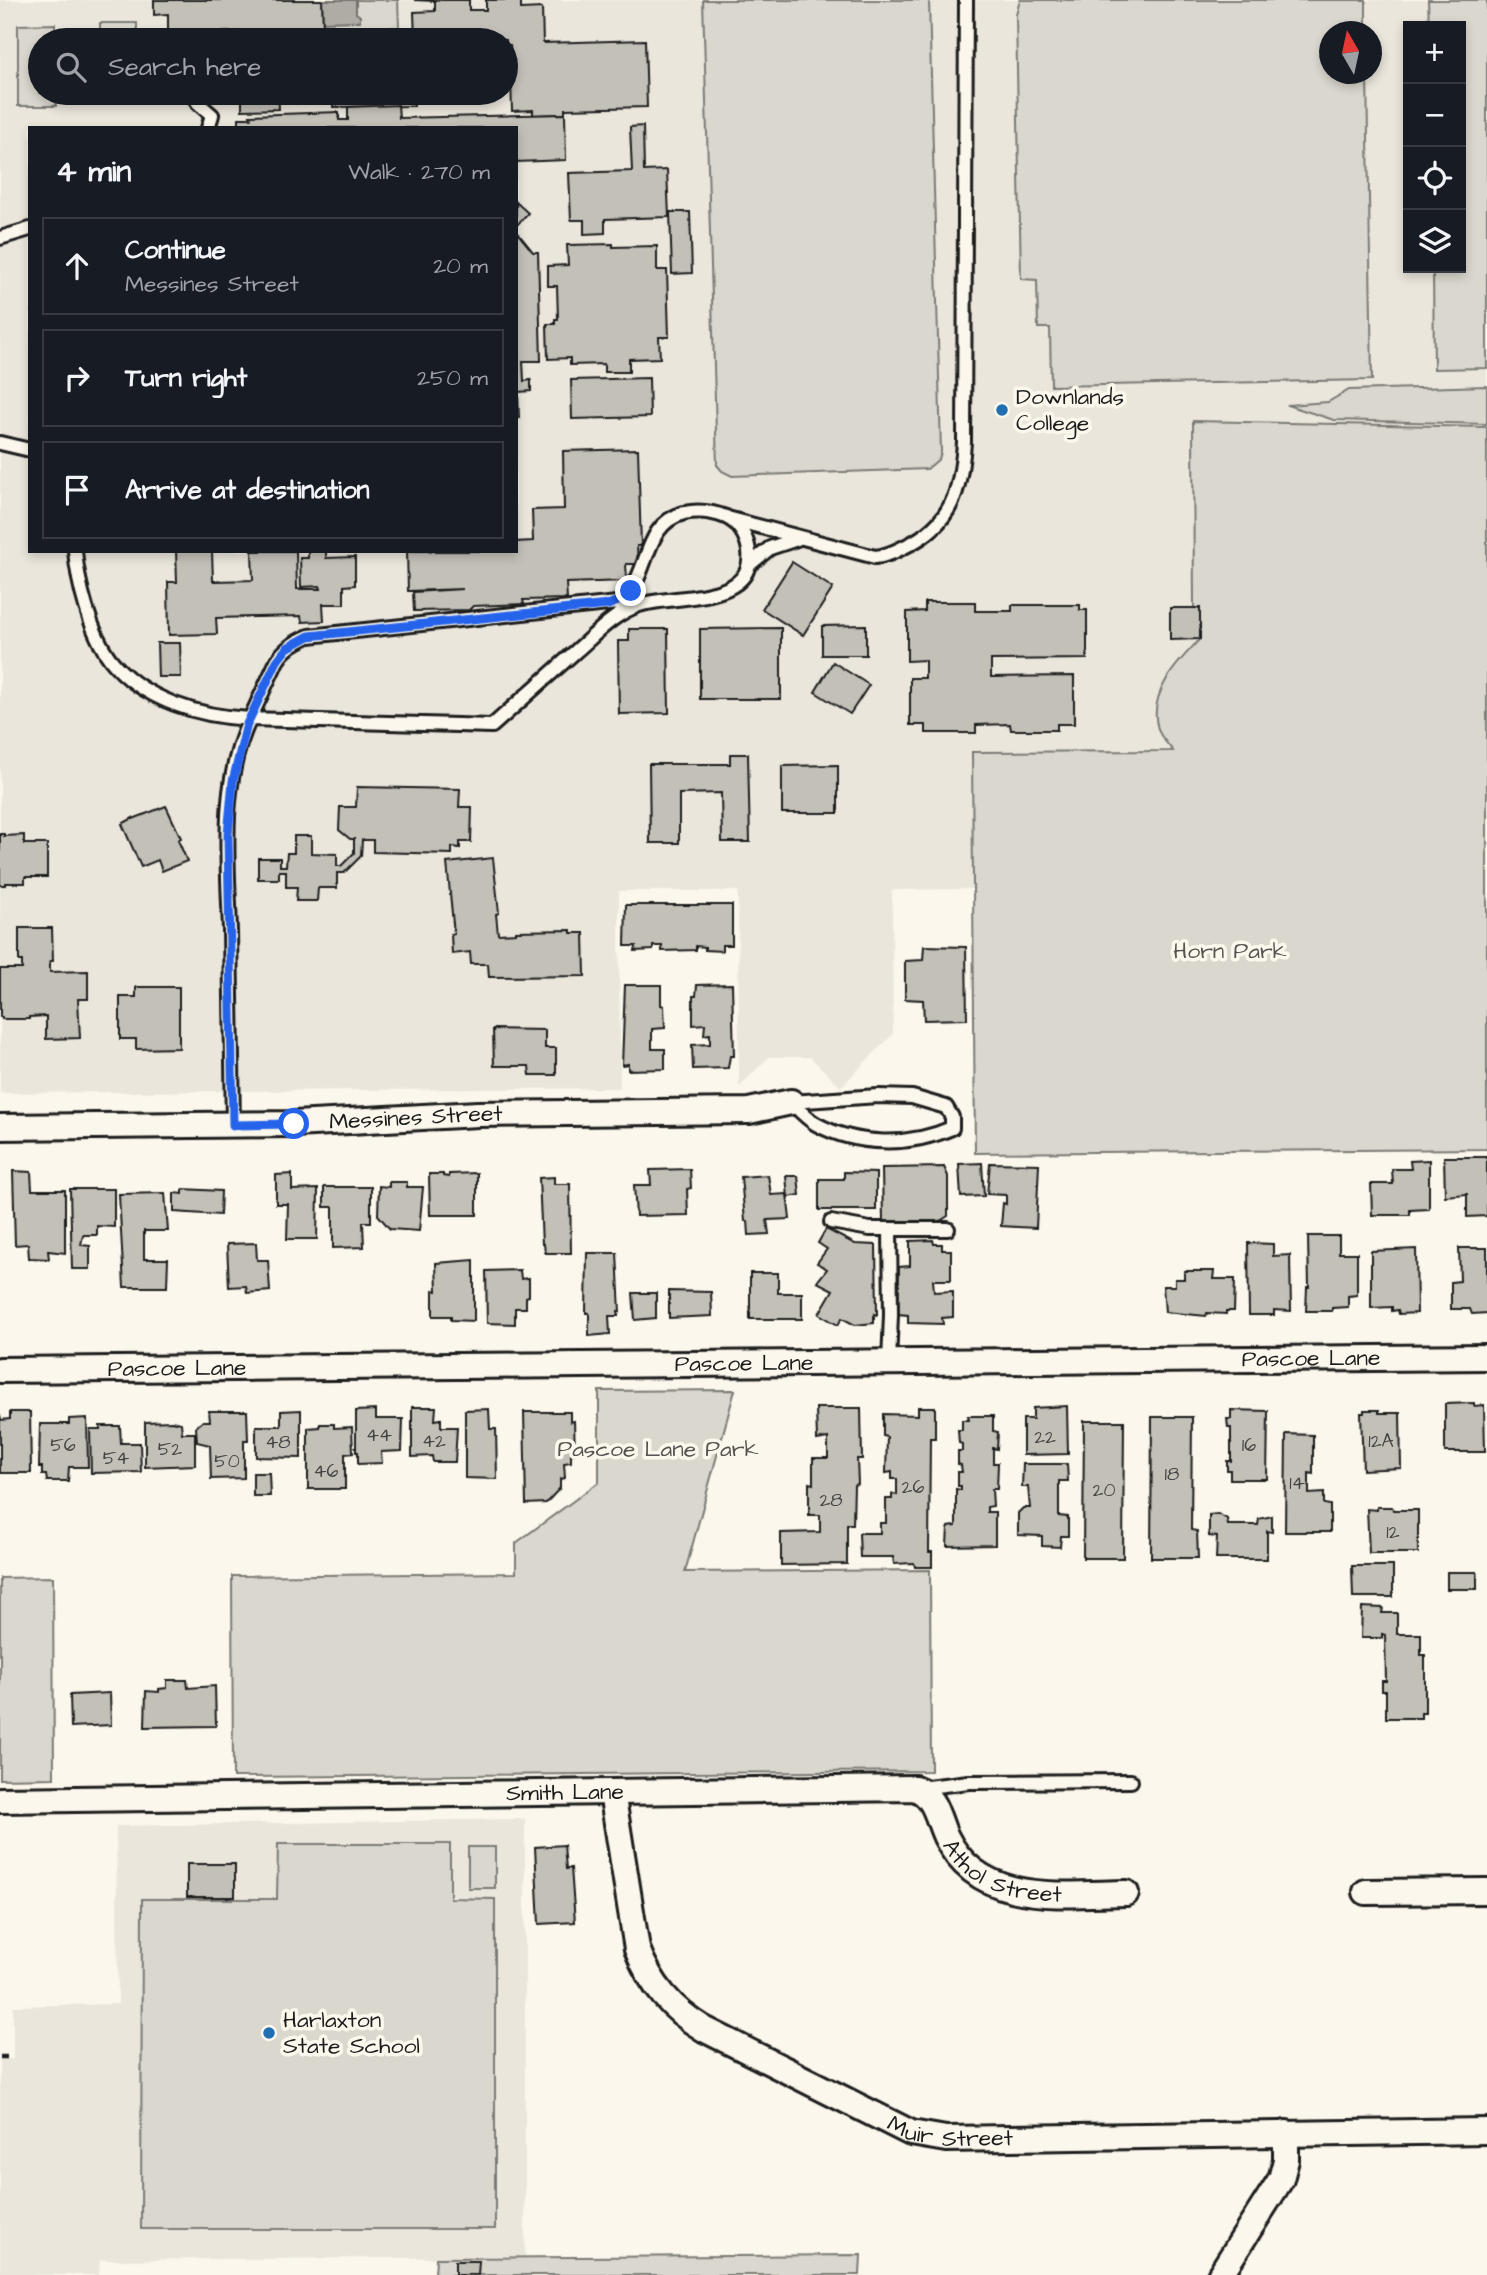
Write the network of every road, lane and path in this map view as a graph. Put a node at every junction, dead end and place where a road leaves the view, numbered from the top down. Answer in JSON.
{"nodes":[{"id":1,"x":966,"y":0,"type":"edge"},
{"id":2,"x":200,"y":105,"type":"edge"},
{"id":3,"x":209,"y":126,"type":"edge"},
{"id":4,"x":28,"y":230,"type":"edge"},
{"id":5,"x":0,"y":238,"type":"edge"},
{"id":6,"x":0,"y":443,"type":"edge"},
{"id":7,"x":28,"y":450,"type":"edge"},
{"id":8,"x":728,"y":518,"type":"junction"},
{"id":9,"x":801,"y":538,"type":"junction"},
{"id":10,"x":75,"y":553,"type":"edge"},
{"id":11,"x":749,"y":565,"type":"junction"},
{"id":12,"x":250,"y":719,"type":"junction"},
{"id":13,"x":791,"y":1102,"type":"junction"},
{"id":14,"x":233,"y":1125,"type":"junction"},
{"id":15,"x":0,"y":1127,"type":"edge"},
{"id":16,"x":831,"y":1222,"type":"dead end"},
{"id":17,"x":890,"y":1229,"type":"junction"},
{"id":18,"x":948,"y":1229,"type":"dead end"},
{"id":19,"x":1487,"y":1357,"type":"edge"},
{"id":20,"x":889,"y":1362,"type":"junction"},
{"id":21,"x":0,"y":1370,"type":"edge"},
{"id":22,"x":1131,"y":1781,"type":"dead end"},
{"id":23,"x":915,"y":1788,"type":"junction"},
{"id":24,"x":612,"y":1792,"type":"junction"},
{"id":25,"x":0,"y":1800,"type":"edge"},
{"id":26,"x":1487,"y":1891,"type":"edge"},
{"id":27,"x":1366,"y":1892,"type":"dead end"},
{"id":28,"x":1126,"y":1893,"type":"dead end"},
{"id":29,"x":0,"y":2057,"type":"edge"},
{"id":30,"x":9,"y":2057,"type":"dead end"},
{"id":31,"x":1487,"y":2131,"type":"edge"},
{"id":32,"x":1286,"y":2133,"type":"junction"},
{"id":33,"x":1220,"y":2275,"type":"edge"}],
"edges":[{"from":1,"to":9,"type":"lane"},
{"from":2,"to":3,"type":"lane"},
{"from":4,"to":5,"type":"lane"},
{"from":6,"to":7,"type":"lane"},
{"from":8,"to":9,"type":"lane"},
{"from":8,"to":11,"type":"lane"},
{"from":8,"to":12,"type":"lane"},
{"from":9,"to":11,"type":"lane"},
{"from":10,"to":12,"type":"lane"},
{"from":11,"to":12,"type":"lane"},
{"from":12,"to":14,"type":"lane"},
{"from":13,"to":13,"type":"lane"},
{"from":13,"to":14,"type":"street","name":"Messines Street"},
{"from":14,"to":15,"type":"street","name":"Messines Street"},
{"from":16,"to":17,"type":"lane"},
{"from":17,"to":18,"type":"lane"},
{"from":17,"to":20,"type":"lane"},
{"from":19,"to":20,"type":"street","name":"Pascoe Lane"},
{"from":20,"to":21,"type":"street","name":"Pascoe Lane"},
{"from":22,"to":23,"type":"lane","name":"Smith Lane"},
{"from":23,"to":24,"type":"street","name":"Smith Lane"},
{"from":23,"to":28,"type":"street","name":"Athol Street"},
{"from":24,"to":25,"type":"street","name":"Smith Lane"},
{"from":24,"to":32,"type":"street","name":"Muir Street"},
{"from":26,"to":27,"type":"street"},
{"from":29,"to":30,"type":"path"},
{"from":31,"to":32,"type":"street","name":"Muir Street"},
{"from":32,"to":33,"type":"street"}]}
